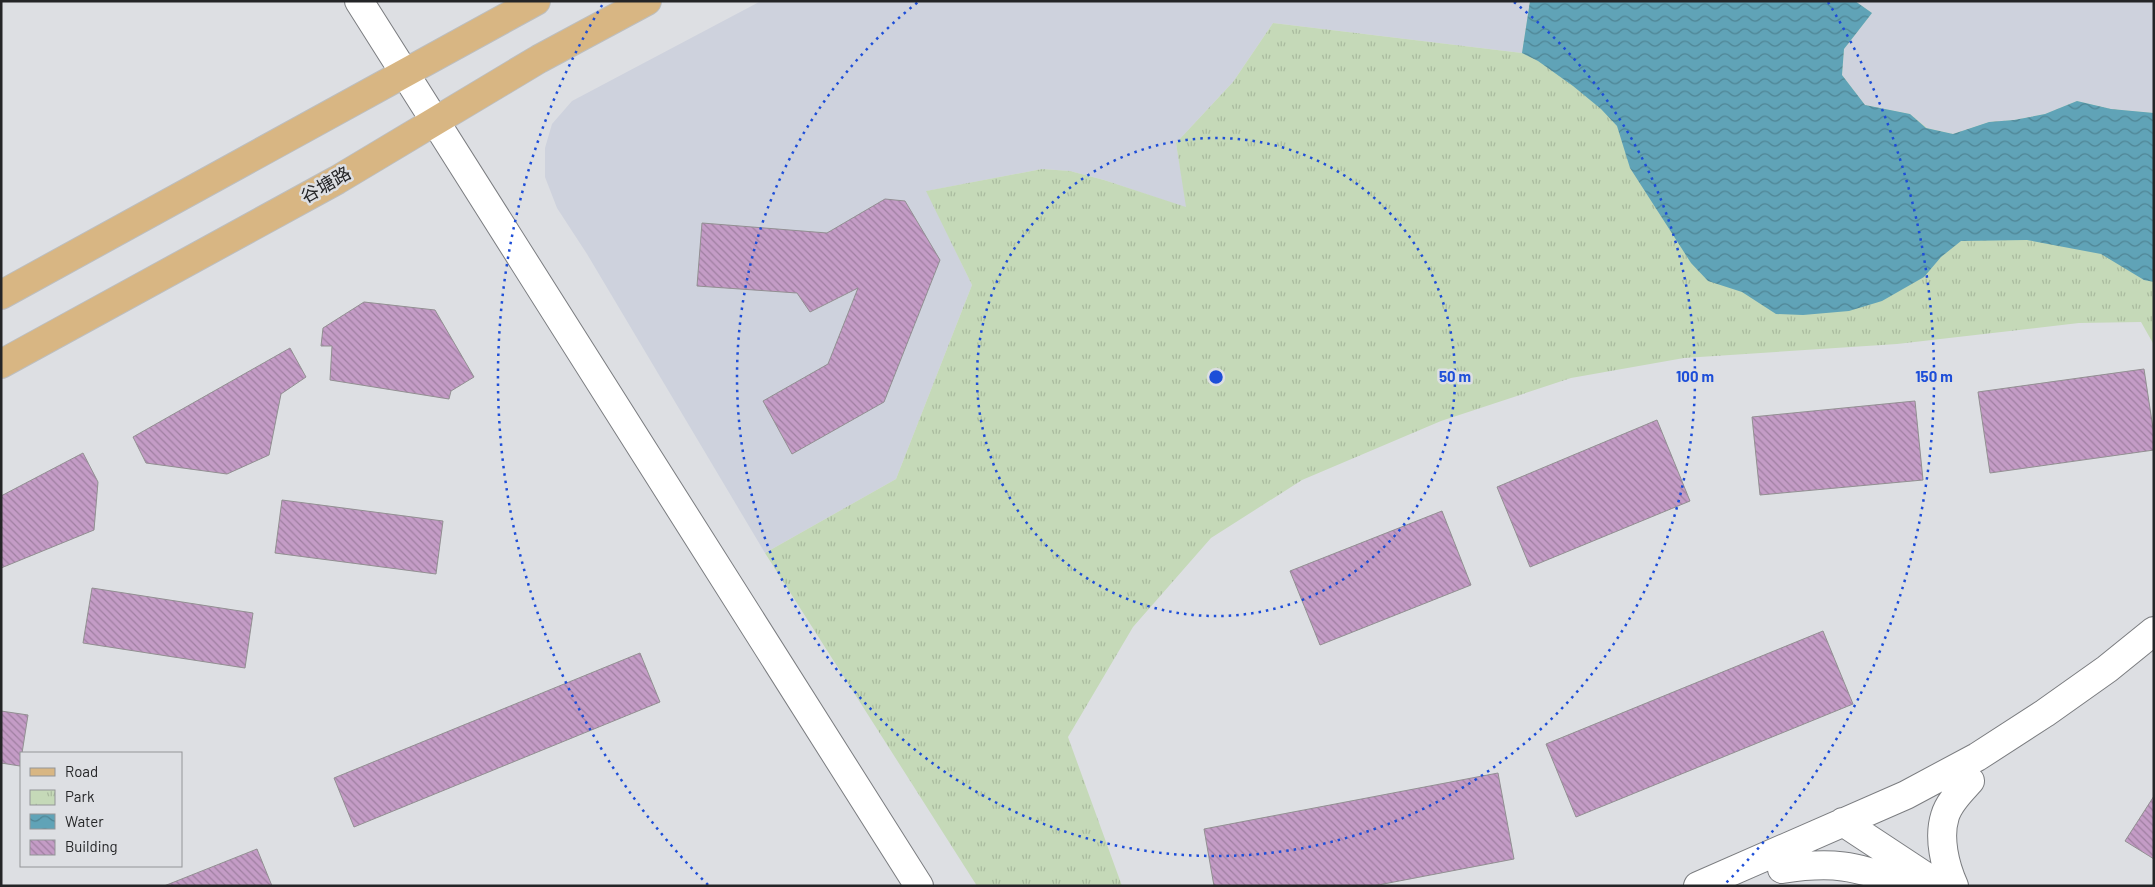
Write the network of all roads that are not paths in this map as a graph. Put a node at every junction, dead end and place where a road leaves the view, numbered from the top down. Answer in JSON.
{"nodes":[{"id":1,"x":359,"y":1,"type":"edge"},
{"id":2,"x":380,"y":1,"type":"edge"},
{"id":3,"x":536,"y":1,"type":"edge"},
{"id":4,"x":647,"y":1,"type":"edge"},
{"id":5,"x":412,"y":68,"type":"junction"},
{"id":6,"x":442,"y":116,"type":"junction"},
{"id":7,"x":1,"y":295,"type":"edge"},
{"id":8,"x":1,"y":364,"type":"edge"},
{"id":9,"x":2154,"y":631,"type":"edge"},
{"id":10,"x":2154,"y":653,"type":"edge"},
{"id":11,"x":1970,"y":781,"type":"junction"},
{"id":12,"x":1843,"y":832,"type":"junction"},
{"id":13,"x":1782,"y":868,"type":"junction"},
{"id":14,"x":1905,"y":884,"type":"edge"},
{"id":15,"x":919,"y":886,"type":"edge"},
{"id":16,"x":939,"y":886,"type":"edge"},
{"id":17,"x":1698,"y":886,"type":"edge"},
{"id":18,"x":1743,"y":886,"type":"edge"},
{"id":19,"x":1940,"y":886,"type":"edge"},
{"id":20,"x":1954,"y":886,"type":"edge"}],
"edges":[{"from":1,"to":5,"type":"street"},
{"from":2,"to":5,"type":"street"},
{"from":3,"to":5,"type":"main road"},
{"from":4,"to":6,"type":"main road","name":"谷塘路"},
{"from":5,"to":6,"type":"street"},
{"from":5,"to":7,"type":"main road"},
{"from":6,"to":8,"type":"main road","name":"谷塘路"},
{"from":6,"to":15,"type":"street"},
{"from":6,"to":16,"type":"street"},
{"from":9,"to":12,"type":"street"},
{"from":10,"to":11,"type":"street"},
{"from":11,"to":12,"type":"street"},
{"from":11,"to":20,"type":"street"},
{"from":12,"to":13,"type":"street"},
{"from":12,"to":14,"type":"street"},
{"from":12,"to":17,"type":"street"},
{"from":12,"to":19,"type":"street"},
{"from":13,"to":14,"type":"street"},
{"from":13,"to":18,"type":"street"}]}
